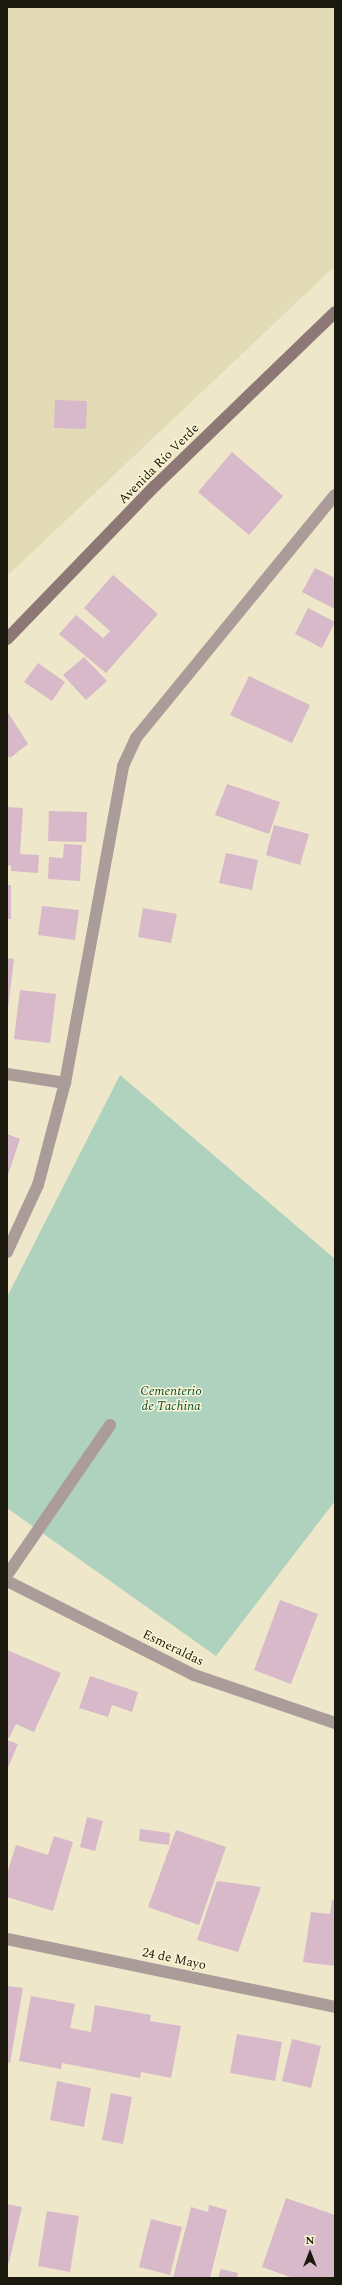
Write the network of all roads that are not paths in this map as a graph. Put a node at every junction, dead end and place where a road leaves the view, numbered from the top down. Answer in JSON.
{"nodes":[{"id":1,"x":335,"y":312,"type":"edge"},
{"id":2,"x":335,"y":495,"type":"edge"},
{"id":3,"x":7,"y":639,"type":"edge"},
{"id":4,"x":7,"y":1074,"type":"edge"},
{"id":5,"x":65,"y":1083,"type":"junction"},
{"id":6,"x":7,"y":1252,"type":"edge"},
{"id":7,"x":110,"y":1425,"type":"dead end"},
{"id":8,"x":7,"y":1575,"type":"edge"},
{"id":9,"x":7,"y":1581,"type":"edge"},
{"id":10,"x":335,"y":1722,"type":"edge"},
{"id":11,"x":7,"y":1939,"type":"edge"},
{"id":12,"x":335,"y":2007,"type":"edge"}],
"edges":[{"from":1,"to":3,"type":"main road","name":"Avenida Río Verde"},
{"from":2,"to":5,"type":"street"},
{"from":4,"to":5,"type":"street"},
{"from":5,"to":6,"type":"street"},
{"from":7,"to":8,"type":"street"},
{"from":9,"to":10,"type":"street","name":"Esmeraldas"},
{"from":11,"to":12,"type":"street","name":"24 de Mayo"}]}
